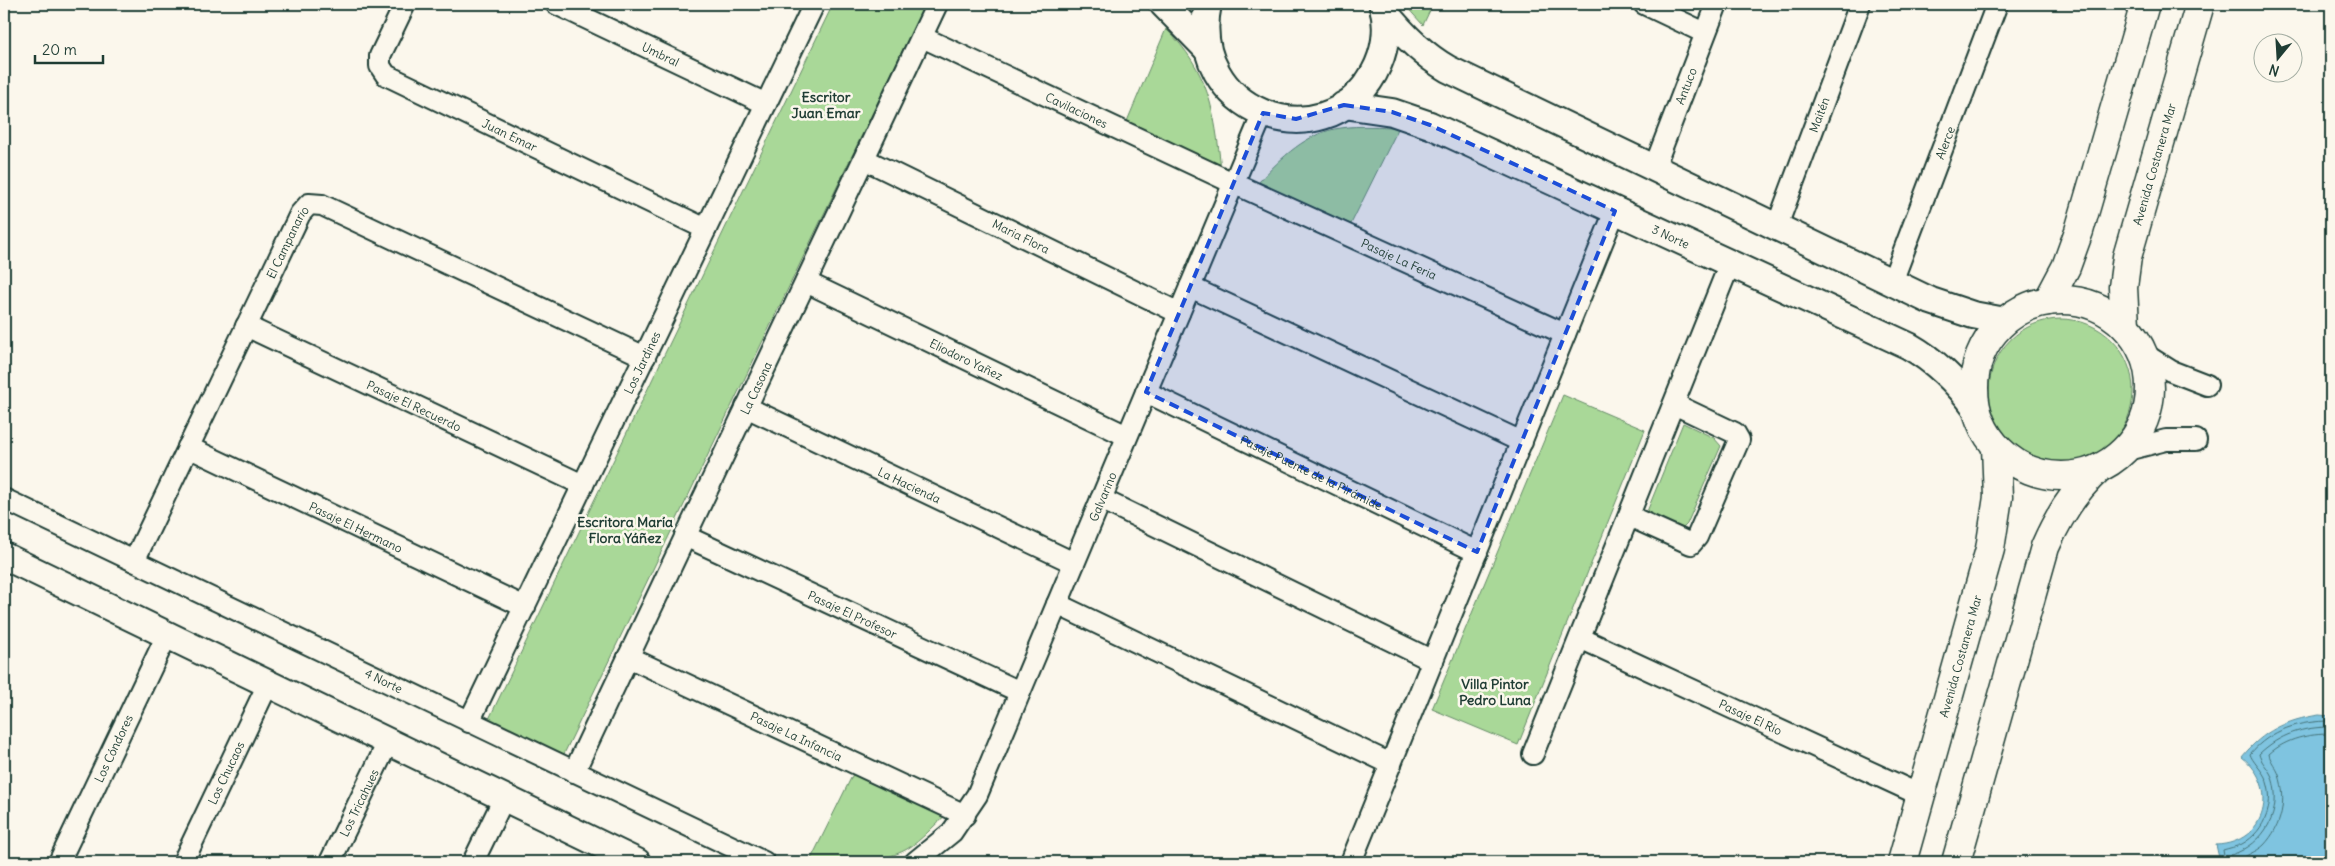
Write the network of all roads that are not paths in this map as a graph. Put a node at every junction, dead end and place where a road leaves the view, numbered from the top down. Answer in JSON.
{"nodes":[{"id":1,"x":405,"y":4,"type":"edge"},
{"id":2,"x":556,"y":4,"type":"edge"},
{"id":3,"x":814,"y":4,"type":"edge"},
{"id":4,"x":937,"y":4,"type":"edge"},
{"id":5,"x":1163,"y":4,"type":"edge"},
{"id":6,"x":1208,"y":4,"type":"edge"},
{"id":7,"x":1644,"y":4,"type":"edge"},
{"id":8,"x":1717,"y":4,"type":"edge"},
{"id":9,"x":1860,"y":4,"type":"edge"},
{"id":10,"x":1996,"y":4,"type":"edge"},
{"id":11,"x":2145,"y":4,"type":"edge"},
{"id":12,"x":2200,"y":4,"type":"edge"},
{"id":13,"x":1383,"y":7,"type":"edge"},
{"id":14,"x":1705,"y":33,"type":"junction"},
{"id":15,"x":922,"y":37,"type":"junction"},
{"id":16,"x":1206,"y":48,"type":"junction"},
{"id":17,"x":766,"y":104,"type":"junction"},
{"id":18,"x":1344,"y":105,"type":"junction"},
{"id":19,"x":1263,"y":113,"type":"junction"},
{"id":20,"x":864,"y":159,"type":"junction"},
{"id":21,"x":1654,"y":168,"type":"junction"},
{"id":22,"x":1233,"y":183,"type":"junction"},
{"id":23,"x":1616,"y":210,"type":"junction"},
{"id":24,"x":1777,"y":226,"type":"junction"},
{"id":25,"x":706,"y":229,"type":"junction"},
{"id":26,"x":1730,"y":264,"type":"junction"},
{"id":27,"x":806,"y":282,"type":"junction"},
{"id":28,"x":1892,"y":282,"type":"junction"},
{"id":29,"x":1190,"y":287,"type":"junction"},
{"id":30,"x":2048,"y":301,"type":"junction"},
{"id":31,"x":1179,"y":313,"type":"junction"},
{"id":32,"x":2005,"y":321,"type":"junction"},
{"id":33,"x":246,"y":326,"type":"junction"},
{"id":34,"x":2125,"y":326,"type":"junction"},
{"id":35,"x":1565,"y":334,"type":"junction"},
{"id":36,"x":2144,"y":354,"type":"junction"},
{"id":37,"x":644,"y":357,"type":"junction"},
{"id":38,"x":2207,"y":386,"type":"dead end"},
{"id":39,"x":1146,"y":392,"type":"junction"},
{"id":40,"x":1674,"y":404,"type":"junction"},
{"id":41,"x":746,"y":407,"type":"junction"},
{"id":42,"x":1976,"y":408,"type":"junction"},
{"id":43,"x":1127,"y":436,"type":"junction"},
{"id":44,"x":2196,"y":440,"type":"dead end"},
{"id":45,"x":1522,"y":442,"type":"junction"},
{"id":46,"x":1996,"y":446,"type":"junction"},
{"id":47,"x":188,"y":447,"type":"junction"},
{"id":48,"x":2127,"y":450,"type":"junction"},
{"id":49,"x":2098,"y":469,"type":"junction"},
{"id":50,"x":583,"y":485,"type":"junction"},
{"id":51,"x":4,"y":499,"type":"edge"},
{"id":52,"x":1101,"y":499,"type":"junction"},
{"id":53,"x":1629,"y":516,"type":"junction"},
{"id":54,"x":685,"y":536,"type":"junction"},
{"id":55,"x":1477,"y":552,"type":"junction"},
{"id":56,"x":4,"y":556,"type":"edge"},
{"id":57,"x":134,"y":561,"type":"junction"},
{"id":58,"x":1074,"y":563,"type":"junction"},
{"id":59,"x":1056,"y":604,"type":"junction"},
{"id":60,"x":525,"y":607,"type":"junction"},
{"id":61,"x":167,"y":635,"type":"junction"},
{"id":62,"x":1580,"y":638,"type":"junction"},
{"id":63,"x":628,"y":657,"type":"junction"},
{"id":64,"x":1433,"y":661,"type":"junction"},
{"id":65,"x":268,"y":684,"type":"junction"},
{"id":66,"x":1020,"y":692,"type":"junction"},
{"id":67,"x":469,"y":722,"type":"junction"},
{"id":68,"x":388,"y":742,"type":"junction"},
{"id":69,"x":1533,"y":754,"type":"dead end"},
{"id":70,"x":1391,"y":764,"type":"junction"},
{"id":71,"x":574,"y":772,"type":"junction"},
{"id":72,"x":1920,"y":795,"type":"junction"},
{"id":73,"x":504,"y":798,"type":"junction"},
{"id":74,"x":965,"y":815,"type":"junction"},
{"id":75,"x":629,"y":860,"type":"edge"},
{"id":76,"x":60,"y":862,"type":"edge"},
{"id":77,"x":183,"y":862,"type":"edge"},
{"id":78,"x":330,"y":862,"type":"edge"},
{"id":79,"x":473,"y":862,"type":"edge"},
{"id":80,"x":764,"y":862,"type":"edge"},
{"id":81,"x":915,"y":862,"type":"edge"},
{"id":82,"x":1352,"y":862,"type":"edge"},
{"id":83,"x":1902,"y":862,"type":"edge"},
{"id":84,"x":1956,"y":862,"type":"edge"}],
"edges":[{"from":1,"to":25,"type":"street","name":"Juan Emar"},
{"from":2,"to":17,"type":"street","name":"Umbral"},
{"from":3,"to":17,"type":"street","name":"Los Jardines"},
{"from":4,"to":15,"type":"street","name":"La Casona"},
{"from":5,"to":16,"type":"street"},
{"from":6,"to":16,"type":"street"},
{"from":7,"to":14,"type":"street"},
{"from":8,"to":14,"type":"street","name":"Antuco"},
{"from":9,"to":24,"type":"street","name":"Maitén"},
{"from":10,"to":28,"type":"street","name":"Alerce"},
{"from":11,"to":30,"type":"main road"},
{"from":12,"to":34,"type":"main road","name":"Avenida Costanera Mar"},
{"from":13,"to":18,"type":"street"},
{"from":13,"to":21,"type":"street"},
{"from":14,"to":21,"type":"street","name":"Antuco"},
{"from":15,"to":20,"type":"street","name":"La Casona"},
{"from":15,"to":22,"type":"street","name":"Cavilaciones"},
{"from":16,"to":19,"type":"street"},
{"from":17,"to":25,"type":"street","name":"Los Jardines"},
{"from":18,"to":19,"type":"street"},
{"from":18,"to":23,"type":"street","name":"3 Norte"},
{"from":19,"to":22,"type":"street","name":"Galvarino"},
{"from":20,"to":27,"type":"street","name":"La Casona"},
{"from":20,"to":31,"type":"street","name":"Maria Flora"},
{"from":21,"to":24,"type":"street"},
{"from":22,"to":29,"type":"street","name":"Galvarino"},
{"from":22,"to":35,"type":"street","name":"Pasaje La Feria"},
{"from":23,"to":26,"type":"street","name":"3 Norte"},
{"from":23,"to":35,"type":"street"},
{"from":24,"to":28,"type":"street"},
{"from":25,"to":37,"type":"street","name":"Los Jardines"},
{"from":26,"to":40,"type":"street"},
{"from":26,"to":42,"type":"street","name":"3 Norte"},
{"from":27,"to":41,"type":"street","name":"La Casona"},
{"from":27,"to":43,"type":"street","name":"Eliodoro Yañez"},
{"from":28,"to":32,"type":"street"},
{"from":29,"to":31,"type":"street","name":"Galvarino"},
{"from":29,"to":45,"type":"street"},
{"from":30,"to":32,"type":"main road"},
{"from":30,"to":34,"type":"main road"},
{"from":31,"to":39,"type":"street","name":"Galvarino"},
{"from":32,"to":42,"type":"main road"},
{"from":33,"to":37,"type":"street","name":"El Campanario"},
{"from":33,"to":47,"type":"street","name":"El Campanario"},
{"from":33,"to":50,"type":"street","name":"Pasaje El Recuerdo"},
{"from":34,"to":36,"type":"main road"},
{"from":35,"to":45,"type":"street"},
{"from":36,"to":38,"type":"street"},
{"from":36,"to":48,"type":"main road"},
{"from":37,"to":50,"type":"street","name":"Los Jardines"},
{"from":39,"to":43,"type":"street","name":"Galvarino"},
{"from":39,"to":55,"type":"street","name":"Pasaje Puente de la Pirámide"},
{"from":40,"to":53,"type":"street"},
{"from":40,"to":53,"type":"street"},
{"from":41,"to":54,"type":"street","name":"La Casona"},
{"from":41,"to":58,"type":"street","name":"La Hacienda"},
{"from":42,"to":46,"type":"main road"},
{"from":43,"to":52,"type":"street","name":"Galvarino"},
{"from":44,"to":48,"type":"street"},
{"from":45,"to":55,"type":"street"},
{"from":46,"to":49,"type":"main road"},
{"from":46,"to":72,"type":"main road","name":"Avenida Costanera Mar"},
{"from":47,"to":57,"type":"street","name":"El Campanario"},
{"from":47,"to":60,"type":"street","name":"Pasaje El Hermano"},
{"from":48,"to":49,"type":"main road"},
{"from":49,"to":84,"type":"main road"},
{"from":50,"to":60,"type":"street","name":"Los Jardines"},
{"from":51,"to":57,"type":"street","name":"4 Norte"},
{"from":52,"to":58,"type":"street","name":"Galvarino"},
{"from":52,"to":64,"type":"street"},
{"from":53,"to":62,"type":"street"},
{"from":54,"to":63,"type":"street","name":"La Casona"},
{"from":54,"to":66,"type":"street","name":"Pasaje El Profesor"},
{"from":55,"to":64,"type":"street"},
{"from":56,"to":61,"type":"street"},
{"from":57,"to":67,"type":"street","name":"4 Norte"},
{"from":58,"to":59,"type":"street","name":"Galvarino"},
{"from":59,"to":66,"type":"street","name":"Galvarino"},
{"from":59,"to":70,"type":"street"},
{"from":60,"to":67,"type":"street","name":"Los Jardines"},
{"from":61,"to":65,"type":"street"},
{"from":61,"to":76,"type":"street","name":"Los Cóndores"},
{"from":62,"to":69,"type":"street"},
{"from":62,"to":72,"type":"street","name":"Pasaje El Río"},
{"from":63,"to":71,"type":"street","name":"La Casona"},
{"from":63,"to":74,"type":"street","name":"Pasaje La Infancia"},
{"from":64,"to":70,"type":"street"},
{"from":65,"to":68,"type":"street"},
{"from":65,"to":77,"type":"street","name":"Los Chucaos"},
{"from":66,"to":74,"type":"street","name":"Galvarino"},
{"from":67,"to":71,"type":"street","name":"4 Norte"},
{"from":68,"to":73,"type":"street"},
{"from":68,"to":78,"type":"street","name":"Los Tricahues"},
{"from":70,"to":82,"type":"street"},
{"from":71,"to":80,"type":"street","name":"4 Norte"},
{"from":72,"to":83,"type":"main road","name":"Avenida Costanera Mar"},
{"from":73,"to":75,"type":"street"},
{"from":73,"to":79,"type":"street"},
{"from":74,"to":81,"type":"street","name":"Galvarino"}]}
